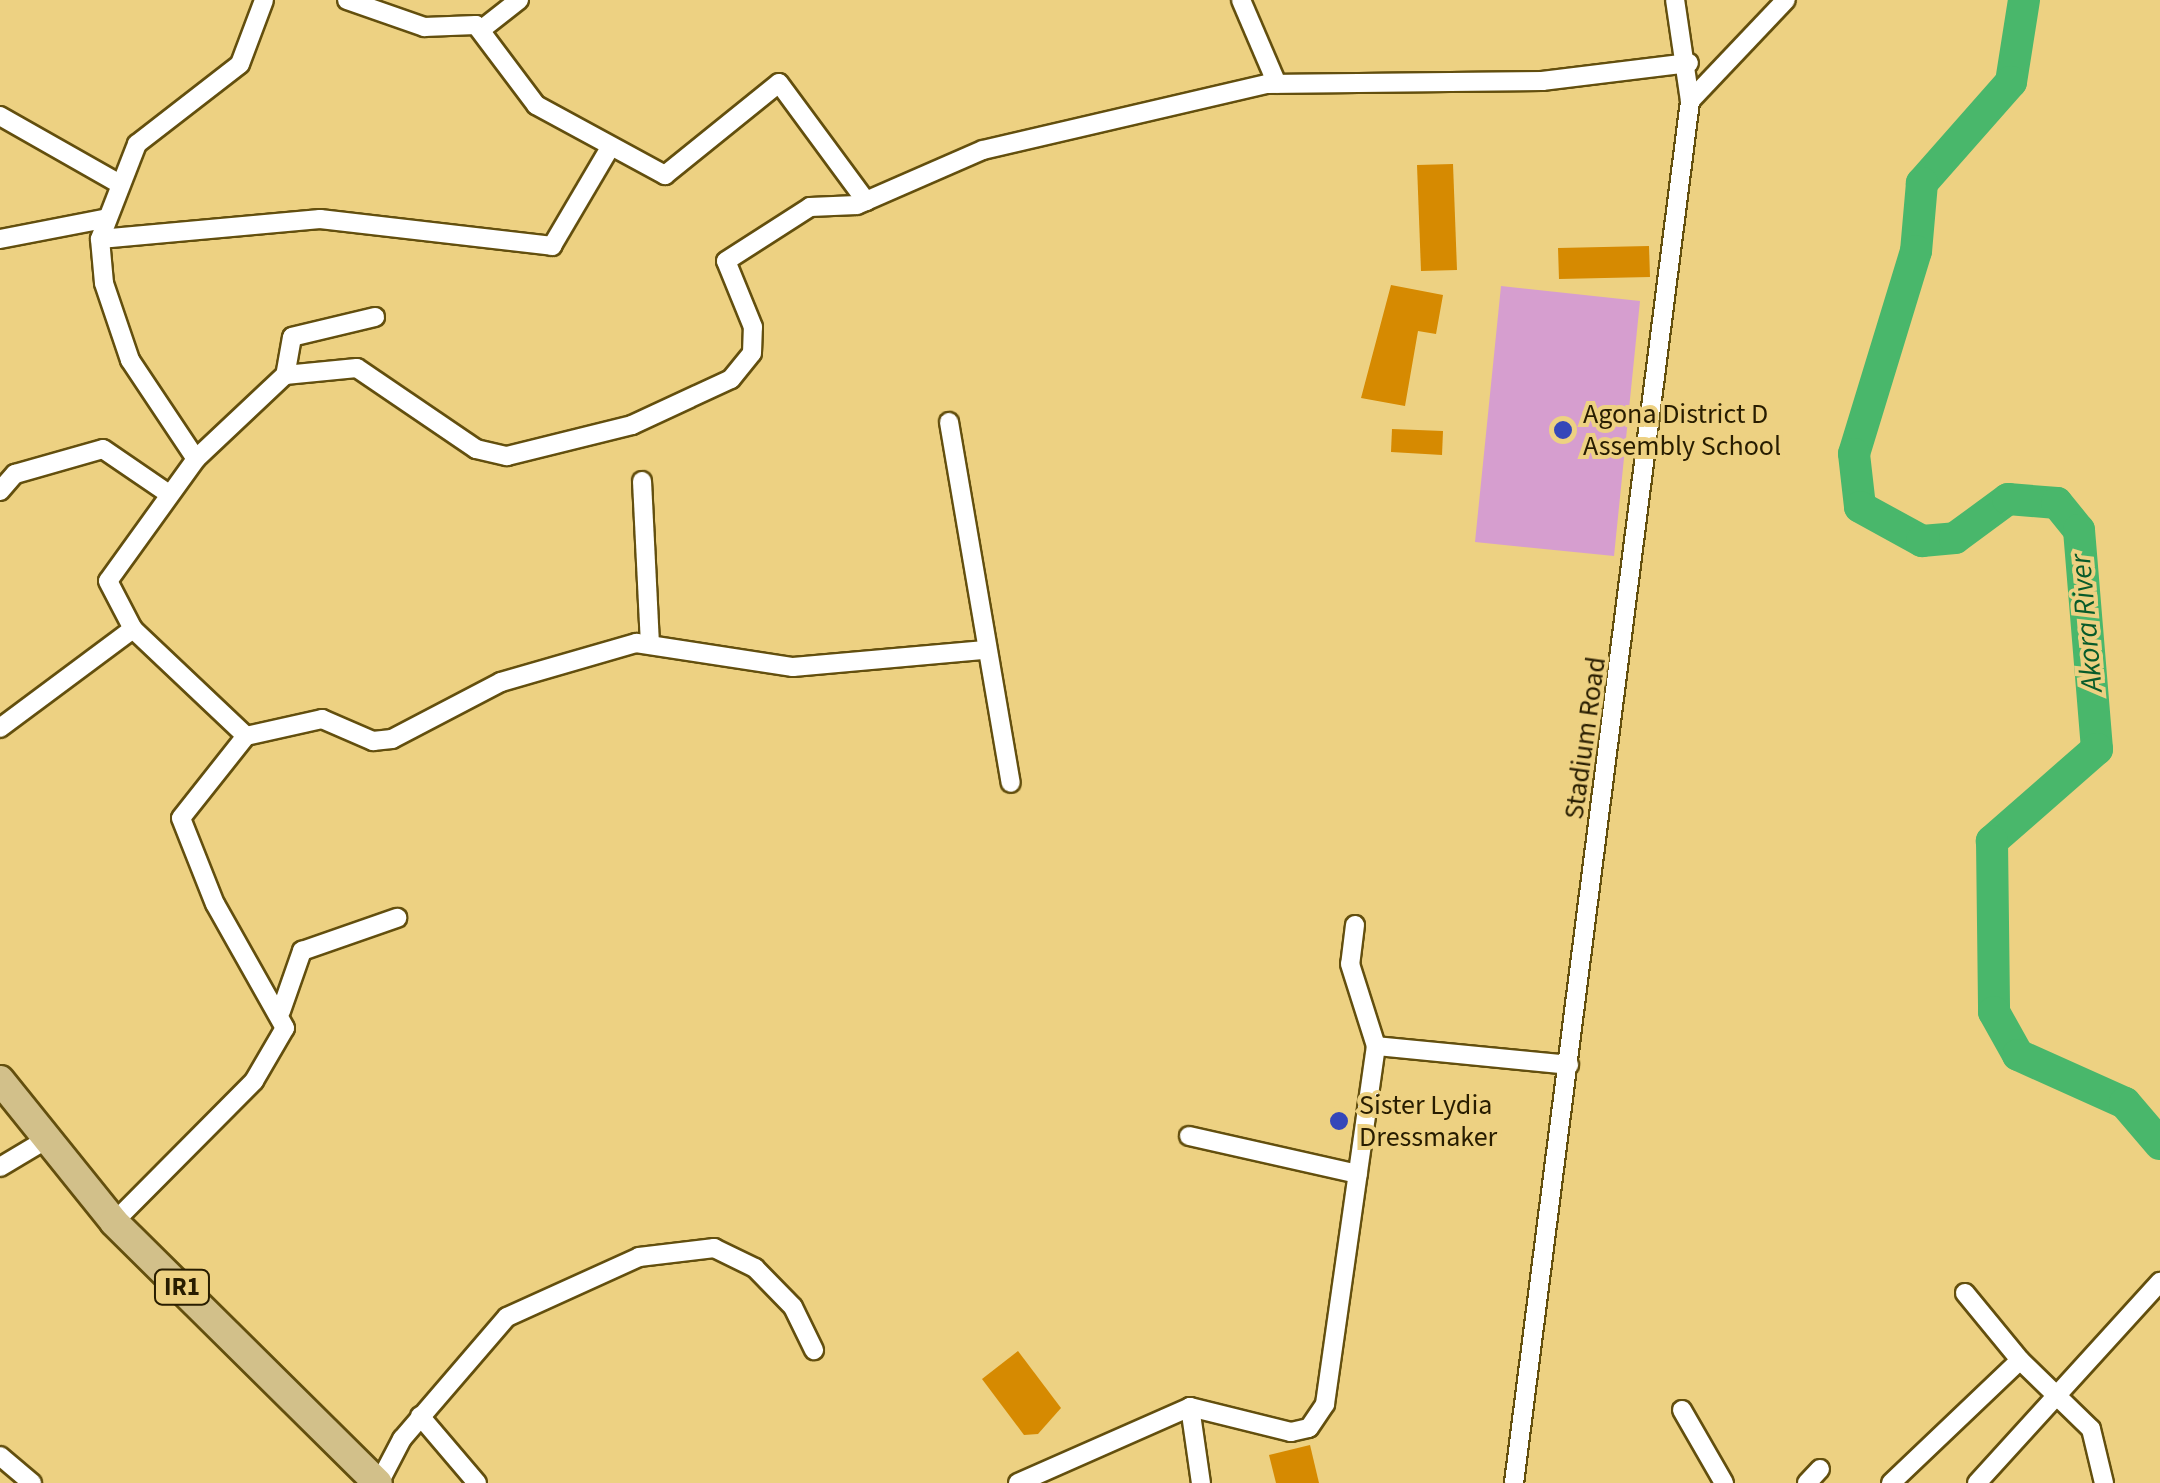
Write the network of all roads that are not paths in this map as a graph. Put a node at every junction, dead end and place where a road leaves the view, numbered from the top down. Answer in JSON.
{"nodes":[{"id":1,"x":264,"y":0,"type":"edge"},
{"id":2,"x":347,"y":0,"type":"edge"},
{"id":3,"x":518,"y":0,"type":"edge"},
{"id":4,"x":1241,"y":0,"type":"edge"},
{"id":5,"x":1786,"y":0,"type":"edge"},
{"id":6,"x":1676,"y":1,"type":"edge"},
{"id":7,"x":482,"y":29,"type":"junction"},
{"id":8,"x":1688,"y":63,"type":"junction"},
{"id":9,"x":1277,"y":84,"type":"junction"},
{"id":10,"x":1690,"y":100,"type":"junction"},
{"id":11,"x":0,"y":116,"type":"edge"},
{"id":12,"x":608,"y":151,"type":"junction"},
{"id":13,"x":118,"y":183,"type":"junction"},
{"id":14,"x":866,"y":202,"type":"junction"},
{"id":15,"x":104,"y":219,"type":"junction"},
{"id":16,"x":0,"y":240,"type":"edge"},
{"id":17,"x":100,"y":240,"type":"junction"},
{"id":18,"x":375,"y":317,"type":"dead end"},
{"id":19,"x":284,"y":375,"type":"junction"},
{"id":20,"x":950,"y":422,"type":"dead end"},
{"id":21,"x":196,"y":459,"type":"junction"},
{"id":22,"x":642,"y":481,"type":"dead end"},
{"id":23,"x":0,"y":490,"type":"edge"},
{"id":24,"x":169,"y":494,"type":"junction"},
{"id":25,"x":133,"y":629,"type":"junction"},
{"id":26,"x":650,"y":642,"type":"junction"},
{"id":27,"x":986,"y":650,"type":"junction"},
{"id":28,"x":0,"y":728,"type":"edge"},
{"id":29,"x":246,"y":736,"type":"junction"},
{"id":30,"x":1011,"y":783,"type":"dead end"},
{"id":31,"x":397,"y":918,"type":"dead end"},
{"id":32,"x":1356,"y":925,"type":"dead end"},
{"id":33,"x":281,"y":1011,"type":"junction"},
{"id":34,"x":1376,"y":1046,"type":"junction"},
{"id":35,"x":1569,"y":1064,"type":"junction"},
{"id":36,"x":0,"y":1080,"type":"edge"},
{"id":37,"x":1189,"y":1136,"type":"dead end"},
{"id":38,"x":47,"y":1138,"type":"junction"},
{"id":39,"x":0,"y":1167,"type":"edge"},
{"id":40,"x":1358,"y":1174,"type":"junction"},
{"id":41,"x":114,"y":1222,"type":"junction"},
{"id":42,"x":2160,"y":1282,"type":"edge"},
{"id":43,"x":1965,"y":1294,"type":"dead end"},
{"id":44,"x":814,"y":1350,"type":"dead end"},
{"id":45,"x":2020,"y":1360,"type":"junction"},
{"id":46,"x":2064,"y":1396,"type":"junction"},
{"id":47,"x":1190,"y":1408,"type":"junction"},
{"id":48,"x":1682,"y":1410,"type":"dead end"},
{"id":49,"x":420,"y":1416,"type":"junction"},
{"id":50,"x":0,"y":1456,"type":"edge"},
{"id":51,"x":1901,"y":1479,"type":"edge"},
{"id":52,"x":32,"y":1483,"type":"edge"},
{"id":53,"x":379,"y":1483,"type":"edge"},
{"id":54,"x":477,"y":1483,"type":"edge"},
{"id":55,"x":1018,"y":1483,"type":"edge"},
{"id":56,"x":1201,"y":1483,"type":"edge"},
{"id":57,"x":1514,"y":1483,"type":"edge"},
{"id":58,"x":1724,"y":1483,"type":"edge"},
{"id":59,"x":1976,"y":1483,"type":"edge"},
{"id":60,"x":2104,"y":1483,"type":"edge"}],
"edges":[{"from":1,"to":13,"type":"street"},
{"from":2,"to":7,"type":"street"},
{"from":3,"to":7,"type":"street"},
{"from":4,"to":9,"type":"street"},
{"from":5,"to":10,"type":"street"},
{"from":6,"to":8,"type":"street","name":"Stadium Road"},
{"from":7,"to":12,"type":"street"},
{"from":8,"to":9,"type":"street"},
{"from":8,"to":10,"type":"street","name":"Stadium Road"},
{"from":9,"to":14,"type":"street"},
{"from":10,"to":35,"type":"street","name":"Stadium Road"},
{"from":11,"to":13,"type":"street"},
{"from":12,"to":14,"type":"street"},
{"from":12,"to":17,"type":"street"},
{"from":13,"to":15,"type":"street"},
{"from":14,"to":19,"type":"street"},
{"from":15,"to":16,"type":"street"},
{"from":15,"to":17,"type":"street"},
{"from":17,"to":21,"type":"street"},
{"from":18,"to":19,"type":"street"},
{"from":19,"to":21,"type":"street"},
{"from":20,"to":27,"type":"street"},
{"from":21,"to":24,"type":"street"},
{"from":22,"to":26,"type":"street"},
{"from":23,"to":24,"type":"street"},
{"from":24,"to":25,"type":"street"},
{"from":25,"to":28,"type":"street"},
{"from":25,"to":29,"type":"street"},
{"from":26,"to":27,"type":"street"},
{"from":26,"to":29,"type":"street"},
{"from":27,"to":30,"type":"street"},
{"from":29,"to":33,"type":"street"},
{"from":31,"to":33,"type":"street"},
{"from":32,"to":34,"type":"street"},
{"from":33,"to":41,"type":"street"},
{"from":34,"to":35,"type":"street"},
{"from":34,"to":40,"type":"street"},
{"from":35,"to":57,"type":"street","name":"Stadium Road"},
{"from":36,"to":38,"type":"main road","number":"IR1"},
{"from":37,"to":40,"type":"street"},
{"from":38,"to":39,"type":"street"},
{"from":38,"to":41,"type":"main road","number":"IR1"},
{"from":40,"to":47,"type":"street"},
{"from":41,"to":53,"type":"main road","number":"IR1"},
{"from":42,"to":46,"type":"street"},
{"from":43,"to":45,"type":"street"},
{"from":44,"to":49,"type":"street"},
{"from":45,"to":46,"type":"street"},
{"from":45,"to":51,"type":"street"},
{"from":46,"to":59,"type":"street"},
{"from":46,"to":60,"type":"street"},
{"from":47,"to":55,"type":"street"},
{"from":47,"to":56,"type":"street"},
{"from":48,"to":58,"type":"street"},
{"from":49,"to":53,"type":"street"},
{"from":49,"to":54,"type":"street"},
{"from":50,"to":52,"type":"street"}]}
